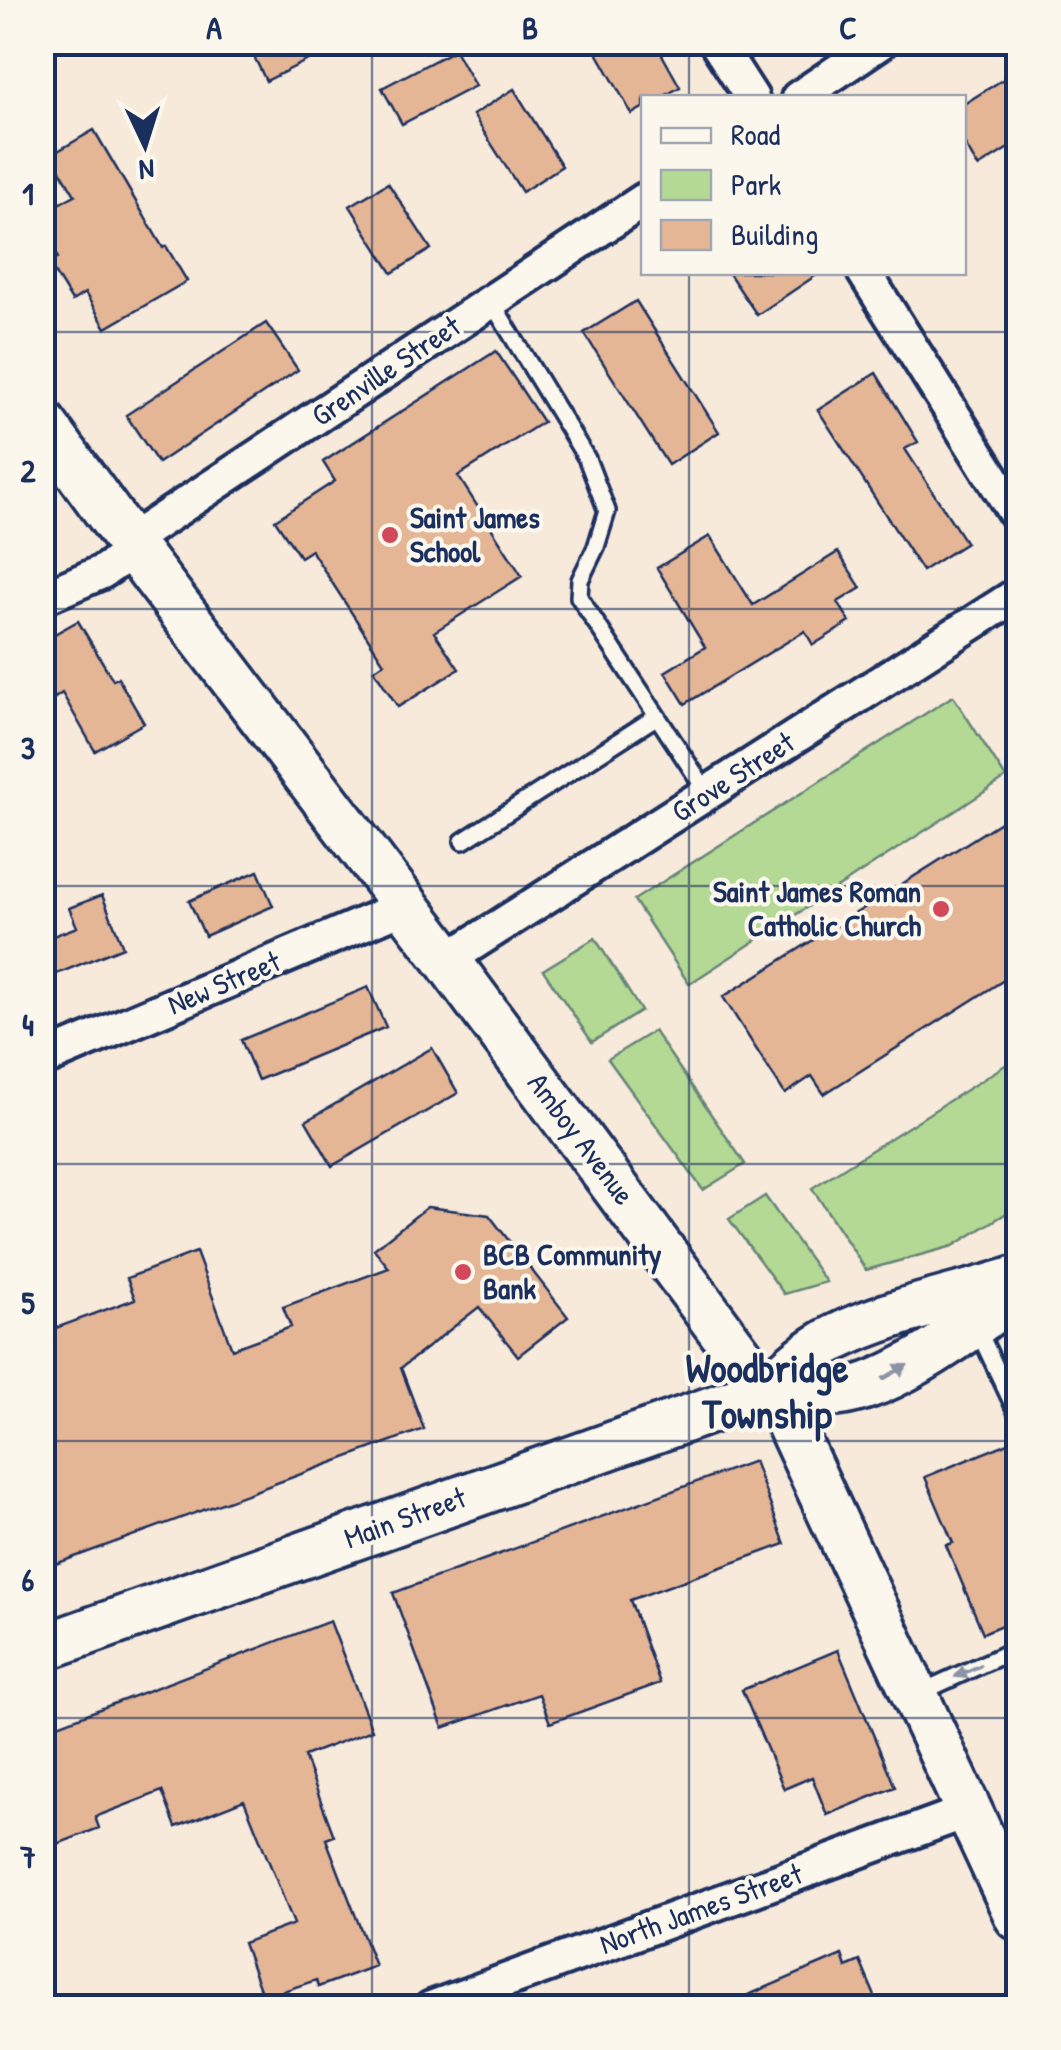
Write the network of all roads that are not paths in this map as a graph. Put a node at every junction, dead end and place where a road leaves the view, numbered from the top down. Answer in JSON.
{"nodes":[{"id":1,"x":716,"y":42,"type":"edge"},
{"id":2,"x":881,"y":42,"type":"edge"},
{"id":3,"x":750,"y":95,"type":"edge"},
{"id":4,"x":802,"y":95,"type":"edge"},
{"id":5,"x":641,"y":202,"type":"edge"},
{"id":6,"x":866,"y":275,"type":"edge"},
{"id":7,"x":491,"y":301,"type":"junction"},
{"id":8,"x":42,"y":422,"type":"edge"},
{"id":9,"x":1018,"y":518,"type":"edge"},
{"id":10,"x":132,"y":546,"type":"junction"},
{"id":11,"x":1018,"y":594,"type":"edge"},
{"id":12,"x":42,"y":598,"type":"edge"},
{"id":13,"x":656,"y":717,"type":"junction"},
{"id":14,"x":708,"y":794,"type":"junction"},
{"id":15,"x":463,"y":841,"type":"dead end"},
{"id":16,"x":405,"y":906,"type":"junction"},
{"id":17,"x":447,"y":960,"type":"junction"},
{"id":18,"x":42,"y":1060,"type":"edge"},
{"id":19,"x":1018,"y":1279,"type":"edge"},
{"id":20,"x":1018,"y":1288,"type":"edge"},
{"id":21,"x":975,"y":1324,"type":"junction"},
{"id":22,"x":767,"y":1390,"type":"junction"},
{"id":23,"x":1018,"y":1415,"type":"edge"},
{"id":24,"x":42,"y":1648,"type":"edge"},
{"id":25,"x":1018,"y":1648,"type":"edge"},
{"id":26,"x":917,"y":1694,"type":"junction"},
{"id":27,"x":971,"y":1810,"type":"junction"},
{"id":28,"x":1018,"y":1914,"type":"edge"},
{"id":29,"x":431,"y":2008,"type":"edge"}],
"edges":[{"from":1,"to":3,"type":"street"},
{"from":2,"to":4,"type":"street"},
{"from":5,"to":7,"type":"street","name":"Grenville Street"},
{"from":6,"to":9,"type":"street"},
{"from":7,"to":10,"type":"street","name":"Grenville Street"},
{"from":7,"to":13,"type":"lane"},
{"from":8,"to":10,"type":"main road","name":"Amboy Avenue"},
{"from":10,"to":12,"type":"street","name":"Grenville Street"},
{"from":10,"to":16,"type":"main road","name":"Amboy Avenue"},
{"from":11,"to":14,"type":"street","name":"Grove Street"},
{"from":13,"to":14,"type":"lane"},
{"from":13,"to":15,"type":"lane"},
{"from":14,"to":17,"type":"street","name":"Grove Street"},
{"from":16,"to":17,"type":"main road","name":"Amboy Avenue"},
{"from":16,"to":18,"type":"street","name":"New Street"},
{"from":17,"to":22,"type":"main road","name":"Amboy Avenue"},
{"from":19,"to":22,"type":"main road","name":"Main Street"},
{"from":20,"to":21,"type":"main road","name":"Main Street"},
{"from":22,"to":21,"type":"main road","name":"Main Street","one_way":true},
{"from":21,"to":23,"type":"lane"},
{"from":22,"to":24,"type":"main road","name":"Main Street"},
{"from":22,"to":26,"type":"main road","name":"Amboy Avenue"},
{"from":25,"to":26,"type":"lane","one_way":true},
{"from":26,"to":27,"type":"main road","name":"Amboy Avenue"},
{"from":27,"to":28,"type":"main road","name":"Amboy Avenue"},
{"from":27,"to":29,"type":"street","name":"North James Street"}]}
